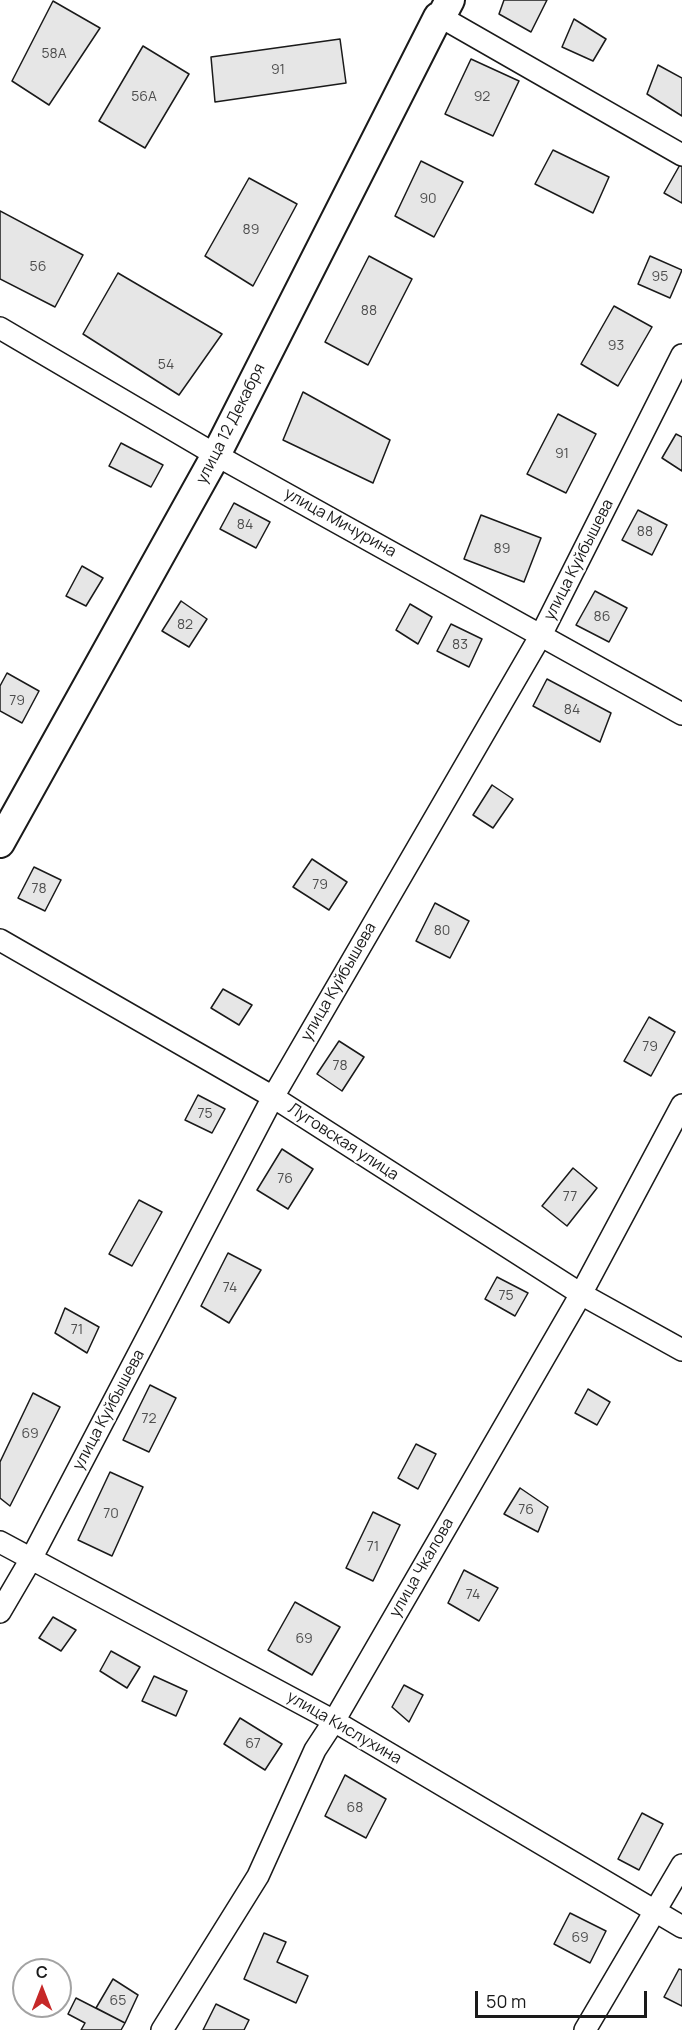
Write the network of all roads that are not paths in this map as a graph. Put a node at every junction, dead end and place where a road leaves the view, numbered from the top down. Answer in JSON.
{"nodes":[{"id":1,"x":446,"y":8,"type":"edge"},
{"id":2,"x":682,"y":155,"type":"edge"},
{"id":3,"x":0,"y":328,"type":"edge"},
{"id":4,"x":682,"y":355,"type":"edge"},
{"id":5,"x":216,"y":455,"type":"junction"},
{"id":6,"x":541,"y":635,"type":"junction"},
{"id":7,"x":682,"y":714,"type":"edge"},
{"id":8,"x":0,"y":843,"type":"edge"},
{"id":9,"x":0,"y":940,"type":"edge"},
{"id":10,"x":273,"y":1097,"type":"junction"},
{"id":11,"x":682,"y":1105,"type":"edge"},
{"id":12,"x":581,"y":1294,"type":"junction"},
{"id":13,"x":682,"y":1350,"type":"edge"},
{"id":14,"x":0,"y":1542,"type":"edge"},
{"id":15,"x":31,"y":1559,"type":"junction"},
{"id":16,"x":0,"y":1612,"type":"edge"},
{"id":17,"x":334,"y":1720,"type":"junction"},
{"id":18,"x":682,"y":1865,"type":"edge"},
{"id":19,"x":654,"y":1910,"type":"junction"},
{"id":20,"x":682,"y":1927,"type":"edge"},
{"id":21,"x":162,"y":2030,"type":"edge"},
{"id":22,"x":585,"y":2030,"type":"edge"}],
"edges":[{"from":1,"to":2,"type":"street"},
{"from":1,"to":5,"type":"street","name":"улица 12 Декабря"},
{"from":3,"to":5,"type":"street","name":"улица Мичурина"},
{"from":4,"to":6,"type":"street","name":"улица Куйбышева"},
{"from":5,"to":6,"type":"street","name":"улица Мичурина"},
{"from":5,"to":8,"type":"street","name":"улица 12 Декабря"},
{"from":6,"to":7,"type":"street","name":"улица Мичурина"},
{"from":6,"to":10,"type":"street","name":"улица Куйбышева"},
{"from":9,"to":10,"type":"street","name":"Луговская улица"},
{"from":10,"to":12,"type":"street","name":"Луговская улица"},
{"from":10,"to":15,"type":"street","name":"улица Куйбышева"},
{"from":11,"to":12,"type":"street","name":"улица Чкалова"},
{"from":12,"to":13,"type":"street","name":"Луговская улица"},
{"from":12,"to":17,"type":"street","name":"улица Чкалова"},
{"from":14,"to":15,"type":"street","name":"улица Кислухина"},
{"from":15,"to":16,"type":"street","name":"улица Куйбышева"},
{"from":15,"to":17,"type":"street","name":"улица Кислухина"},
{"from":17,"to":19,"type":"street","name":"улица Кислухина"},
{"from":17,"to":21,"type":"street","name":"улица Чкалова"},
{"from":18,"to":19,"type":"street"},
{"from":19,"to":20,"type":"street","name":"улица Кислухина"},
{"from":19,"to":22,"type":"street"}]}
